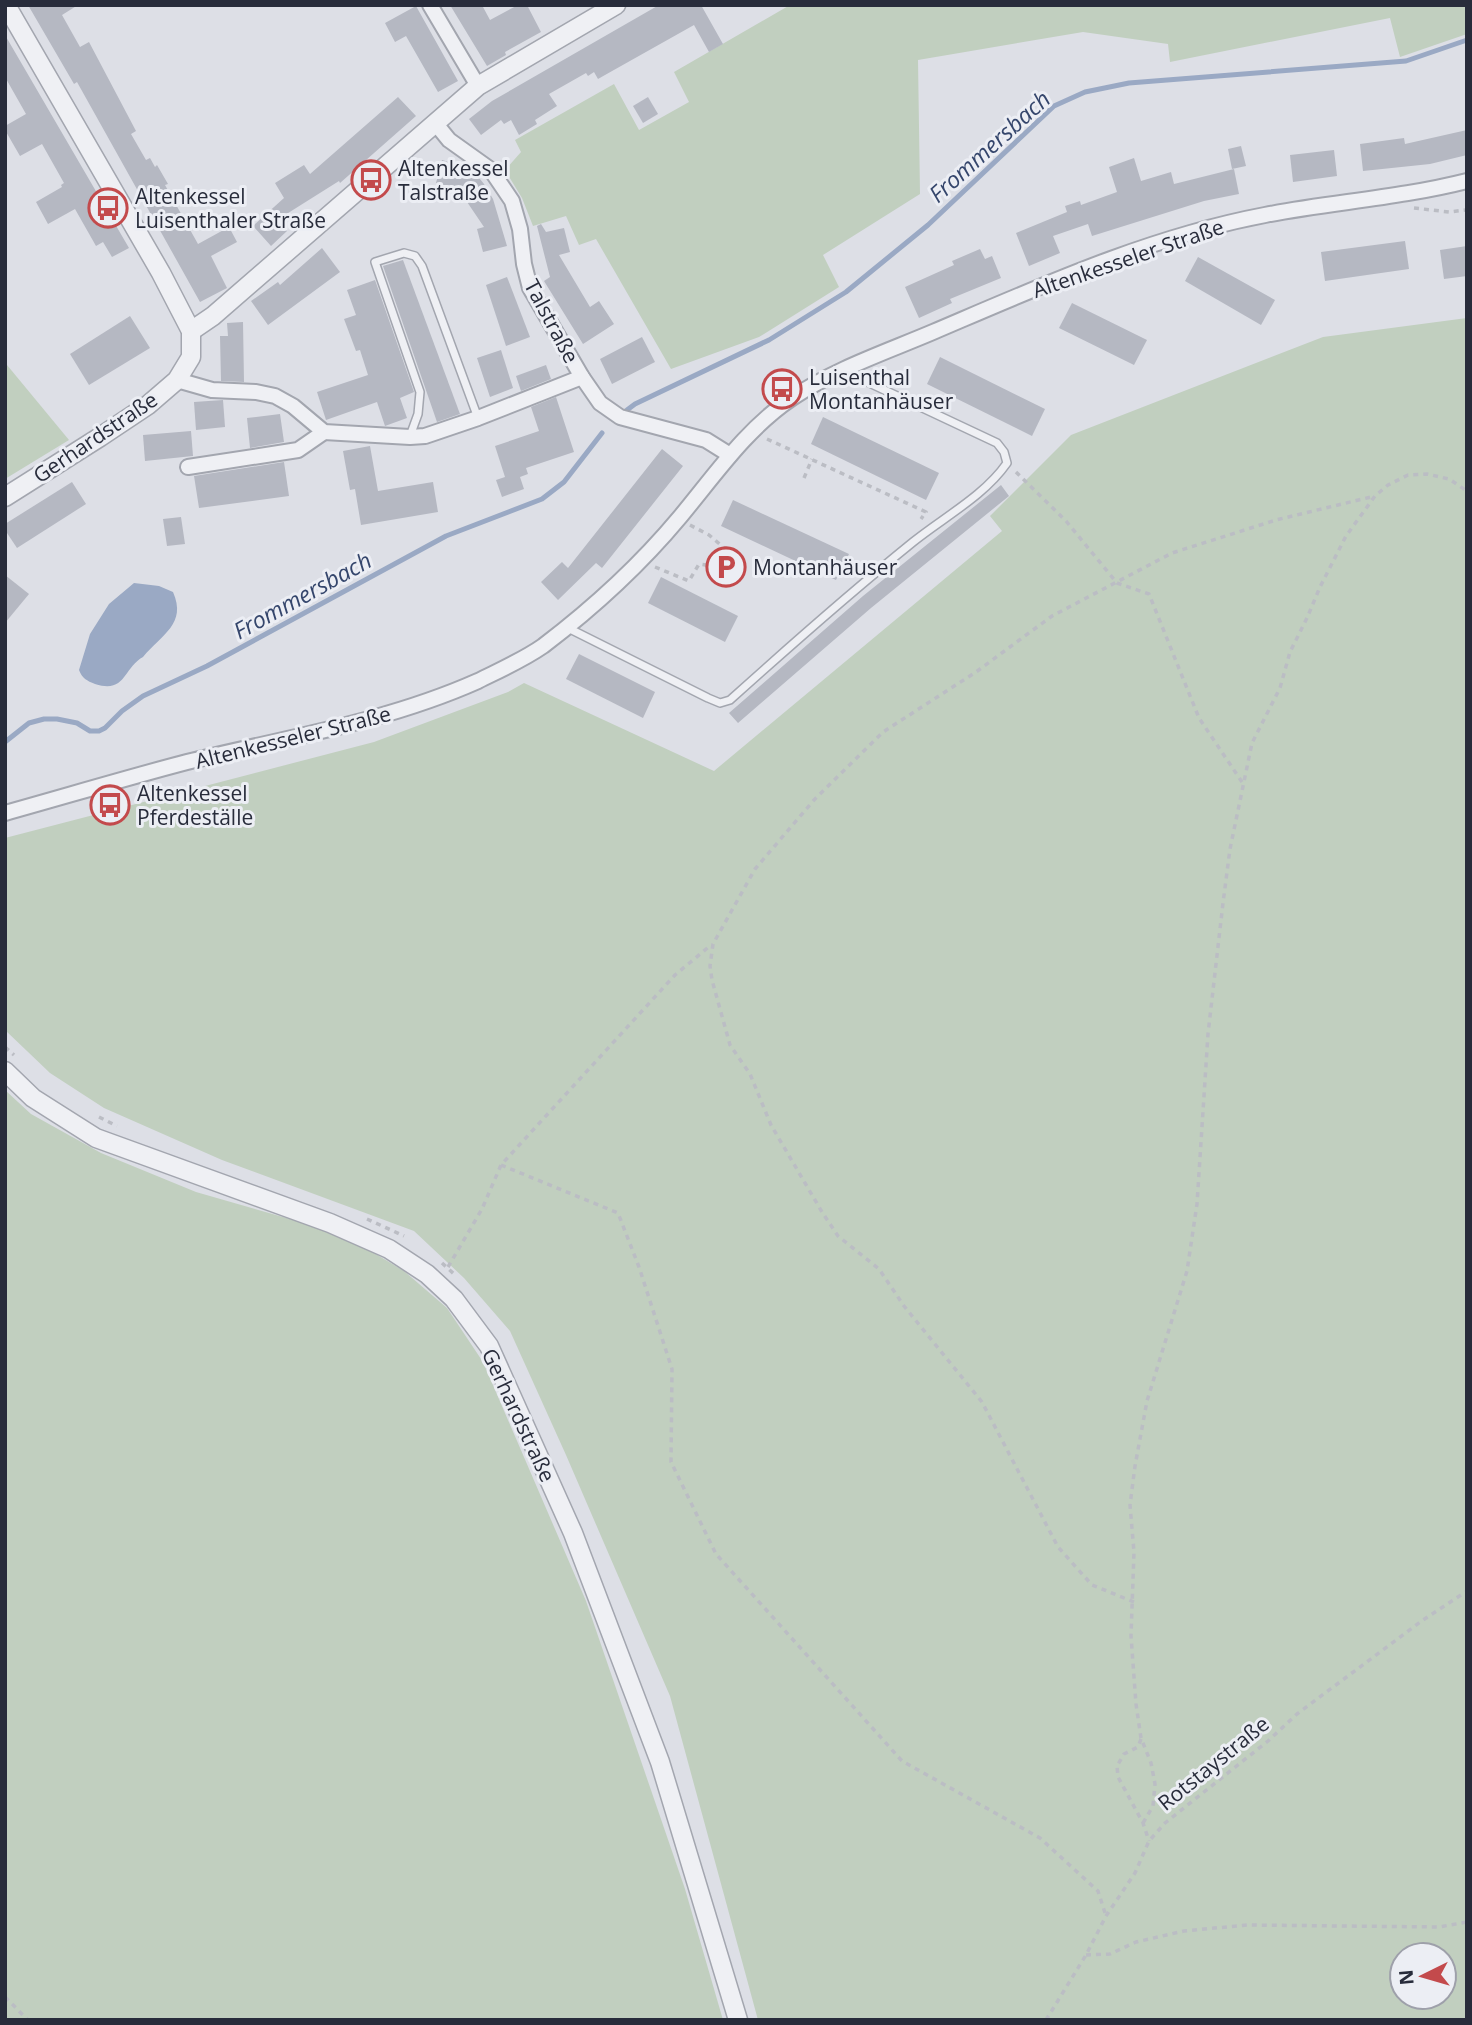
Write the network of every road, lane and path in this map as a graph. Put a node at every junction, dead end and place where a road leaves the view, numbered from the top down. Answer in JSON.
{"nodes":[{"id":1,"x":6,"y":5,"type":"edge"},
{"id":2,"x":430,"y":5,"type":"edge"},
{"id":3,"x":615,"y":5,"type":"edge"},
{"id":4,"x":478,"y":86,"type":"junction"},
{"id":5,"x":436,"y":124,"type":"junction"},
{"id":6,"x":1467,"y":181,"type":"edge"},
{"id":7,"x":1406,"y":194,"type":"junction"},
{"id":8,"x":1465,"y":210,"type":"edge"},
{"id":9,"x":191,"y":331,"type":"junction"},
{"id":10,"x":844,"y":370,"type":"junction"},
{"id":11,"x":582,"y":377,"type":"junction"},
{"id":12,"x":177,"y":380,"type":"junction"},
{"id":13,"x":478,"y":418,"type":"junction"},
{"id":14,"x":324,"y":432,"type":"junction"},
{"id":15,"x":410,"y":437,"type":"junction"},
{"id":16,"x":766,"y":438,"type":"dead end"},
{"id":17,"x":730,"y":455,"type":"junction"},
{"id":18,"x":812,"y":459,"type":"junction"},
{"id":19,"x":1007,"y":463,"type":"junction"},
{"id":20,"x":188,"y":467,"type":"dead end"},
{"id":21,"x":804,"y":478,"type":"dead end"},
{"id":22,"x":1467,"y":491,"type":"edge"},
{"id":23,"x":5,"y":496,"type":"edge"},
{"id":24,"x":1374,"y":496,"type":"junction"},
{"id":25,"x":921,"y":519,"type":"dead end"},
{"id":26,"x":698,"y":529,"type":"dead end"},
{"id":27,"x":729,"y":552,"type":"dead end"},
{"id":28,"x":656,"y":567,"type":"dead end"},
{"id":29,"x":720,"y":567,"type":"dead end"},
{"id":30,"x":1117,"y":583,"type":"junction"},
{"id":31,"x":566,"y":627,"type":"junction"},
{"id":32,"x":1245,"y":786,"type":"junction"},
{"id":33,"x":5,"y":813,"type":"edge"},
{"id":34,"x":713,"y":944,"type":"junction"},
{"id":35,"x":5,"y":1047,"type":"edge"},
{"id":36,"x":10,"y":1063,"type":"edge"},
{"id":37,"x":93,"y":1114,"type":"dead end"},
{"id":38,"x":125,"y":1129,"type":"dead end"},
{"id":39,"x":501,"y":1165,"type":"junction"},
{"id":40,"x":360,"y":1216,"type":"dead end"},
{"id":41,"x":406,"y":1238,"type":"dead end"},
{"id":42,"x":438,"y":1259,"type":"dead end"},
{"id":43,"x":1467,"y":1591,"type":"edge"},
{"id":44,"x":1134,"y":1602,"type":"junction"},
{"id":45,"x":1141,"y":1738,"type":"junction"},
{"id":46,"x":1143,"y":1823,"type":"junction"},
{"id":47,"x":1149,"y":1841,"type":"junction"},
{"id":48,"x":1106,"y":1916,"type":"junction"},
{"id":49,"x":1467,"y":1922,"type":"edge"},
{"id":50,"x":1086,"y":1955,"type":"junction"},
{"id":51,"x":5,"y":1997,"type":"edge"},
{"id":52,"x":28,"y":2020,"type":"edge"},
{"id":53,"x":738,"y":2020,"type":"edge"},
{"id":54,"x":1046,"y":2020,"type":"edge"}],
"edges":[{"from":1,"to":9,"type":"street"},
{"from":2,"to":4,"type":"street"},
{"from":3,"to":4,"type":"street"},
{"from":4,"to":5,"type":"street"},
{"from":5,"to":9,"type":"street"},
{"from":5,"to":11,"type":"street","name":"Talstraße"},
{"from":6,"to":7,"type":"street","name":"Altenkesseler Straße"},
{"from":7,"to":8,"type":"path"},
{"from":7,"to":10,"type":"street","name":"Altenkesseler Straße"},
{"from":9,"to":12,"type":"street","name":"Gerhardstraße"},
{"from":10,"to":17,"type":"street","name":"Altenkesseler Straße"},
{"from":10,"to":19,"type":"lane"},
{"from":11,"to":13,"type":"street"},
{"from":11,"to":17,"type":"street","name":"Talstraße"},
{"from":12,"to":14,"type":"street"},
{"from":12,"to":23,"type":"street","name":"Gerhardstraße"},
{"from":13,"to":15,"type":"street"},
{"from":13,"to":15,"type":"lane"},
{"from":14,"to":15,"type":"street"},
{"from":14,"to":20,"type":"street"},
{"from":16,"to":18,"type":"path"},
{"from":17,"to":31,"type":"street","name":"Altenkesseler Straße"},
{"from":18,"to":21,"type":"path"},
{"from":18,"to":25,"type":"path"},
{"from":19,"to":30,"type":"path"},
{"from":19,"to":31,"type":"lane"},
{"from":22,"to":24,"type":"path"},
{"from":24,"to":30,"type":"path"},
{"from":24,"to":32,"type":"path"},
{"from":26,"to":27,"type":"path"},
{"from":28,"to":29,"type":"path"},
{"from":30,"to":32,"type":"path"},
{"from":30,"to":34,"type":"path"},
{"from":31,"to":33,"type":"street","name":"Altenkesseler Straße"},
{"from":32,"to":44,"type":"path"},
{"from":34,"to":39,"type":"path"},
{"from":34,"to":44,"type":"path"},
{"from":35,"to":36,"type":"path"},
{"from":36,"to":53,"type":"street","name":"Gerhardstraße"},
{"from":37,"to":38,"type":"path"},
{"from":39,"to":42,"type":"path"},
{"from":39,"to":48,"type":"path"},
{"from":40,"to":41,"type":"path"},
{"from":43,"to":47,"type":"path","name":"Rotstaystraße"},
{"from":44,"to":45,"type":"path"},
{"from":45,"to":46,"type":"path"},
{"from":45,"to":46,"type":"path"},
{"from":46,"to":47,"type":"path"},
{"from":47,"to":48,"type":"path","name":"Rotstaystraße"},
{"from":48,"to":50,"type":"path","name":"Rotstaystraße"},
{"from":49,"to":50,"type":"path"},
{"from":50,"to":54,"type":"path","name":"Rotstaystraße"},
{"from":51,"to":52,"type":"path"}]}
